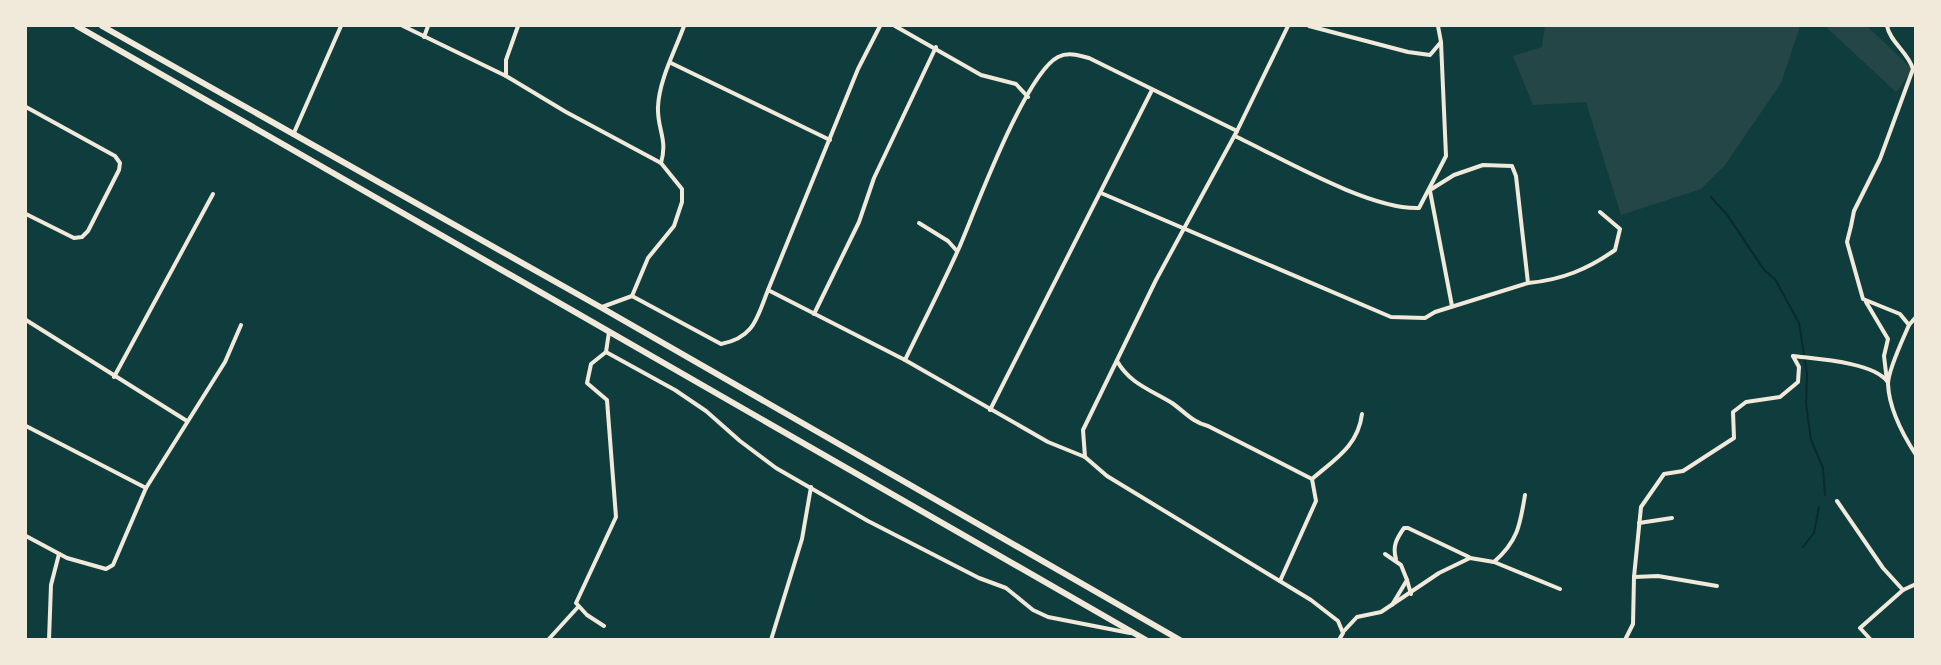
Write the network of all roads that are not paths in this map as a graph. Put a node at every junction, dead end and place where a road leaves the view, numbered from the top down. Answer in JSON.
{"nodes":[{"id":1,"x":77,"y":26,"type":"edge"},
{"id":2,"x":102,"y":26,"type":"edge"},
{"id":3,"x":341,"y":26,"type":"edge"},
{"id":4,"x":403,"y":26,"type":"edge"},
{"id":5,"x":428,"y":26,"type":"edge"},
{"id":6,"x":518,"y":26,"type":"edge"},
{"id":7,"x":684,"y":26,"type":"edge"},
{"id":8,"x":880,"y":26,"type":"edge"},
{"id":9,"x":895,"y":26,"type":"edge"},
{"id":10,"x":1288,"y":26,"type":"edge"},
{"id":11,"x":1310,"y":26,"type":"edge"},
{"id":12,"x":1438,"y":26,"type":"edge"},
{"id":13,"x":1887,"y":26,"type":"edge"},
{"id":14,"x":424,"y":37,"type":"junction"},
{"id":15,"x":1441,"y":42,"type":"junction"},
{"id":16,"x":936,"y":47,"type":"junction"},
{"id":17,"x":671,"y":63,"type":"junction"},
{"id":18,"x":506,"y":76,"type":"junction"},
{"id":19,"x":1152,"y":90,"type":"junction"},
{"id":20,"x":1028,"y":97,"type":"junction"},
{"id":21,"x":26,"y":107,"type":"edge"},
{"id":22,"x":1236,"y":133,"type":"junction"},
{"id":23,"x":293,"y":135,"type":"junction"},
{"id":24,"x":830,"y":140,"type":"junction"},
{"id":25,"x":661,"y":163,"type":"junction"},
{"id":26,"x":1430,"y":190,"type":"junction"},
{"id":27,"x":1101,"y":193,"type":"junction"},
{"id":28,"x":213,"y":194,"type":"dead end"},
{"id":29,"x":1600,"y":212,"type":"dead end"},
{"id":30,"x":26,"y":214,"type":"edge"},
{"id":31,"x":919,"y":223,"type":"dead end"},
{"id":32,"x":1186,"y":228,"type":"junction"},
{"id":33,"x":957,"y":251,"type":"junction"},
{"id":34,"x":1528,"y":283,"type":"junction"},
{"id":35,"x":768,"y":290,"type":"junction"},
{"id":36,"x":632,"y":296,"type":"junction"},
{"id":37,"x":1865,"y":300,"type":"junction"},
{"id":38,"x":1452,"y":306,"type":"junction"},
{"id":39,"x":602,"y":308,"type":"junction"},
{"id":40,"x":814,"y":314,"type":"junction"},
{"id":41,"x":1916,"y":317,"type":"edge"},
{"id":42,"x":26,"y":320,"type":"edge"},
{"id":43,"x":242,"y":325,"type":"dead end"},
{"id":44,"x":1909,"y":325,"type":"junction"},
{"id":45,"x":609,"y":332,"type":"junction"},
{"id":46,"x":606,"y":352,"type":"junction"},
{"id":47,"x":905,"y":360,"type":"junction"},
{"id":48,"x":1117,"y":361,"type":"junction"},
{"id":49,"x":114,"y":377,"type":"junction"},
{"id":50,"x":1888,"y":382,"type":"junction"},
{"id":51,"x":989,"y":410,"type":"junction"},
{"id":52,"x":1362,"y":414,"type":"dead end"},
{"id":53,"x":187,"y":421,"type":"junction"},
{"id":54,"x":26,"y":426,"type":"edge"},
{"id":55,"x":1916,"y":455,"type":"edge"},
{"id":56,"x":1085,"y":457,"type":"junction"},
{"id":57,"x":1311,"y":479,"type":"junction"},
{"id":58,"x":811,"y":487,"type":"junction"},
{"id":59,"x":146,"y":488,"type":"junction"},
{"id":60,"x":1525,"y":495,"type":"dead end"},
{"id":61,"x":1837,"y":501,"type":"dead end"},
{"id":62,"x":1672,"y":518,"type":"dead end"},
{"id":63,"x":1639,"y":523,"type":"junction"},
{"id":64,"x":26,"y":536,"type":"edge"},
{"id":65,"x":59,"y":554,"type":"junction"},
{"id":66,"x":1385,"y":554,"type":"dead end"},
{"id":67,"x":1470,"y":558,"type":"junction"},
{"id":68,"x":1395,"y":559,"type":"junction"},
{"id":69,"x":1494,"y":562,"type":"junction"},
{"id":70,"x":1634,"y":577,"type":"junction"},
{"id":71,"x":1407,"y":580,"type":"junction"},
{"id":72,"x":1280,"y":581,"type":"junction"},
{"id":73,"x":1916,"y":584,"type":"edge"},
{"id":74,"x":1718,"y":586,"type":"dead end"},
{"id":75,"x":1560,"y":589,"type":"dead end"},
{"id":76,"x":1903,"y":590,"type":"junction"},
{"id":77,"x":1411,"y":594,"type":"junction"},
{"id":78,"x":1392,"y":606,"type":"junction"},
{"id":79,"x":578,"y":607,"type":"junction"},
{"id":80,"x":604,"y":626,"type":"dead end"},
{"id":81,"x":1343,"y":633,"type":"junction"},
{"id":82,"x":1137,"y":634,"type":"junction"},
{"id":83,"x":49,"y":639,"type":"edge"},
{"id":84,"x":548,"y":639,"type":"edge"},
{"id":85,"x":771,"y":639,"type":"edge"},
{"id":86,"x":1146,"y":639,"type":"edge"},
{"id":87,"x":1180,"y":639,"type":"edge"},
{"id":88,"x":1340,"y":639,"type":"edge"},
{"id":89,"x":1625,"y":639,"type":"edge"},
{"id":90,"x":1871,"y":639,"type":"edge"}],
"edges":[{"from":1,"to":45,"type":"highway"},
{"from":2,"to":23,"type":"highway"},
{"from":3,"to":23,"type":"street"},
{"from":4,"to":14,"type":"street"},
{"from":5,"to":14,"type":"street"},
{"from":6,"to":18,"type":"street"},
{"from":7,"to":17,"type":"street"},
{"from":8,"to":24,"type":"street"},
{"from":9,"to":16,"type":"street"},
{"from":10,"to":22,"type":"street"},
{"from":11,"to":15,"type":"street"},
{"from":12,"to":15,"type":"street"},
{"from":13,"to":37,"type":"street"},
{"from":14,"to":18,"type":"street"},
{"from":15,"to":26,"type":"street"},
{"from":16,"to":20,"type":"street"},
{"from":16,"to":40,"type":"street"},
{"from":17,"to":24,"type":"street"},
{"from":17,"to":25,"type":"street"},
{"from":18,"to":25,"type":"street"},
{"from":19,"to":20,"type":"street"},
{"from":19,"to":22,"type":"street"},
{"from":19,"to":27,"type":"street"},
{"from":20,"to":33,"type":"street"},
{"from":21,"to":30,"type":"street"},
{"from":22,"to":26,"type":"street"},
{"from":22,"to":32,"type":"street"},
{"from":23,"to":39,"type":"highway"},
{"from":24,"to":35,"type":"street"},
{"from":25,"to":36,"type":"street"},
{"from":26,"to":34,"type":"street"},
{"from":26,"to":38,"type":"street"},
{"from":27,"to":32,"type":"street"},
{"from":27,"to":51,"type":"street"},
{"from":28,"to":49,"type":"street"},
{"from":29,"to":34,"type":"street"},
{"from":31,"to":33,"type":"street"},
{"from":32,"to":38,"type":"street"},
{"from":32,"to":48,"type":"street"},
{"from":33,"to":47,"type":"street"},
{"from":34,"to":38,"type":"street"},
{"from":35,"to":36,"type":"street"},
{"from":35,"to":40,"type":"street"},
{"from":36,"to":39,"type":"street"},
{"from":37,"to":44,"type":"street"},
{"from":37,"to":50,"type":"street"},
{"from":39,"to":87,"type":"highway"},
{"from":40,"to":47,"type":"street"},
{"from":41,"to":44,"type":"street"},
{"from":42,"to":49,"type":"street"},
{"from":43,"to":53,"type":"street"},
{"from":44,"to":50,"type":"street"},
{"from":45,"to":46,"type":"street"},
{"from":45,"to":82,"type":"highway"},
{"from":46,"to":58,"type":"street"},
{"from":46,"to":79,"type":"street"},
{"from":47,"to":51,"type":"street"},
{"from":48,"to":56,"type":"street"},
{"from":48,"to":57,"type":"street"},
{"from":49,"to":53,"type":"street"},
{"from":50,"to":55,"type":"street"},
{"from":50,"to":63,"type":"street"},
{"from":51,"to":56,"type":"street"},
{"from":52,"to":57,"type":"street"},
{"from":53,"to":59,"type":"street"},
{"from":54,"to":59,"type":"street"},
{"from":56,"to":72,"type":"street"},
{"from":57,"to":72,"type":"street"},
{"from":58,"to":82,"type":"street"},
{"from":58,"to":85,"type":"street"},
{"from":59,"to":65,"type":"street"},
{"from":60,"to":69,"type":"street"},
{"from":61,"to":76,"type":"street"},
{"from":62,"to":63,"type":"street"},
{"from":63,"to":70,"type":"street"},
{"from":64,"to":65,"type":"street"},
{"from":65,"to":83,"type":"street"},
{"from":66,"to":68,"type":"street"},
{"from":67,"to":68,"type":"street"},
{"from":67,"to":69,"type":"street"},
{"from":67,"to":77,"type":"street"},
{"from":68,"to":71,"type":"street"},
{"from":69,"to":75,"type":"street"},
{"from":70,"to":74,"type":"street"},
{"from":70,"to":89,"type":"street"},
{"from":71,"to":77,"type":"street"},
{"from":71,"to":78,"type":"street"},
{"from":72,"to":81,"type":"street"},
{"from":73,"to":76,"type":"street"},
{"from":76,"to":90,"type":"street"},
{"from":77,"to":78,"type":"street"},
{"from":78,"to":81,"type":"street"},
{"from":79,"to":80,"type":"street"},
{"from":79,"to":84,"type":"street"},
{"from":81,"to":88,"type":"street"},
{"from":82,"to":86,"type":"highway"}]}
